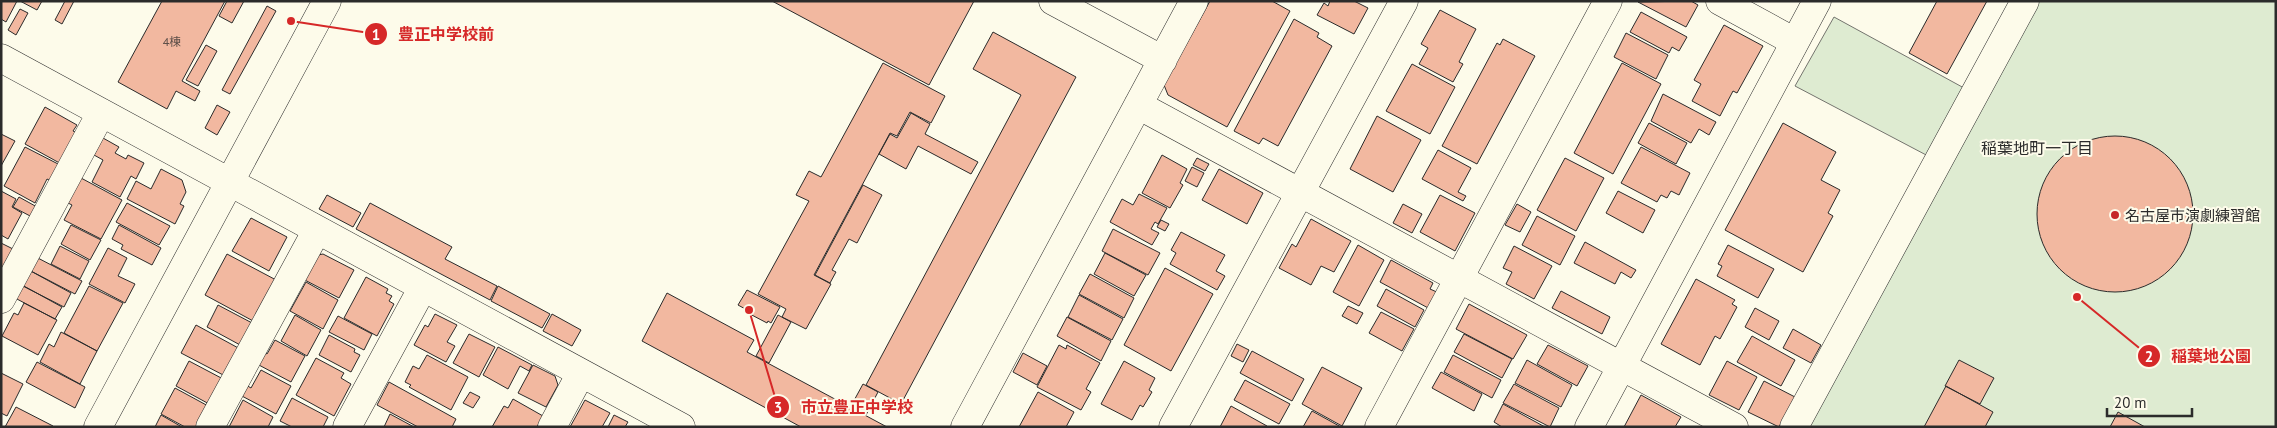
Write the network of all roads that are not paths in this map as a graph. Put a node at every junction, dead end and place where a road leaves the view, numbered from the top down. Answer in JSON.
{"nodes":[{"id":1,"x":327,"y":1,"type":"edge"},
{"id":2,"x":1053,"y":1,"type":"edge"},
{"id":3,"x":1194,"y":1,"type":"edge"},
{"id":4,"x":1404,"y":1,"type":"edge"},
{"id":5,"x":1608,"y":1,"type":"edge"},
{"id":6,"x":1720,"y":1,"type":"edge"},
{"id":7,"x":1817,"y":1,"type":"edge"},
{"id":8,"x":2025,"y":1,"type":"edge"},
{"id":9,"x":1795,"y":42,"type":"junction"},
{"id":10,"x":1,"y":58,"type":"edge"},
{"id":11,"x":1162,"y":60,"type":"junction"},
{"id":12,"x":1138,"y":105,"type":"junction"},
{"id":13,"x":101,"y":113,"type":"junction"},
{"id":14,"x":229,"y":182,"type":"junction"},
{"id":15,"x":1300,"y":192,"type":"junction"},
{"id":16,"x":317,"y":230,"type":"junction"},
{"id":17,"x":1458,"y":278,"type":"junction"},
{"id":18,"x":423,"y":287,"type":"junction"},
{"id":19,"x":1,"y":299,"type":"edge"},
{"id":20,"x":1621,"y":366,"type":"junction"},
{"id":21,"x":581,"y":373,"type":"junction"},
{"id":22,"x":98,"y":427,"type":"edge"},
{"id":23,"x":210,"y":427,"type":"edge"},
{"id":24,"x":347,"y":427,"type":"edge"},
{"id":25,"x":552,"y":427,"type":"edge"},
{"id":26,"x":681,"y":427,"type":"edge"},
{"id":27,"x":965,"y":427,"type":"edge"},
{"id":28,"x":1173,"y":427,"type":"edge"},
{"id":29,"x":1379,"y":427,"type":"edge"},
{"id":30,"x":1588,"y":427,"type":"edge"},
{"id":31,"x":1734,"y":427,"type":"edge"},
{"id":32,"x":1794,"y":427,"type":"edge"}],
"edges":[{"from":1,"to":14,"type":"street"},
{"from":2,"to":11,"type":"street"},
{"from":3,"to":11,"type":"street"},
{"from":4,"to":15,"type":"street"},
{"from":5,"to":17,"type":"street"},
{"from":6,"to":9,"type":"street"},
{"from":7,"to":9,"type":"street"},
{"from":8,"to":32,"type":"street"},
{"from":9,"to":20,"type":"street"},
{"from":10,"to":13,"type":"street"},
{"from":11,"to":12,"type":"street"},
{"from":12,"to":15,"type":"street"},
{"from":12,"to":27,"type":"street"},
{"from":13,"to":14,"type":"street"},
{"from":13,"to":19,"type":"street"},
{"from":14,"to":16,"type":"street"},
{"from":14,"to":22,"type":"street"},
{"from":15,"to":17,"type":"street"},
{"from":15,"to":28,"type":"street"},
{"from":16,"to":18,"type":"street"},
{"from":16,"to":23,"type":"street"},
{"from":17,"to":20,"type":"street"},
{"from":17,"to":29,"type":"street"},
{"from":18,"to":21,"type":"street"},
{"from":18,"to":24,"type":"street"},
{"from":20,"to":30,"type":"street"},
{"from":20,"to":31,"type":"street"},
{"from":21,"to":25,"type":"street"},
{"from":21,"to":26,"type":"street"}]}
